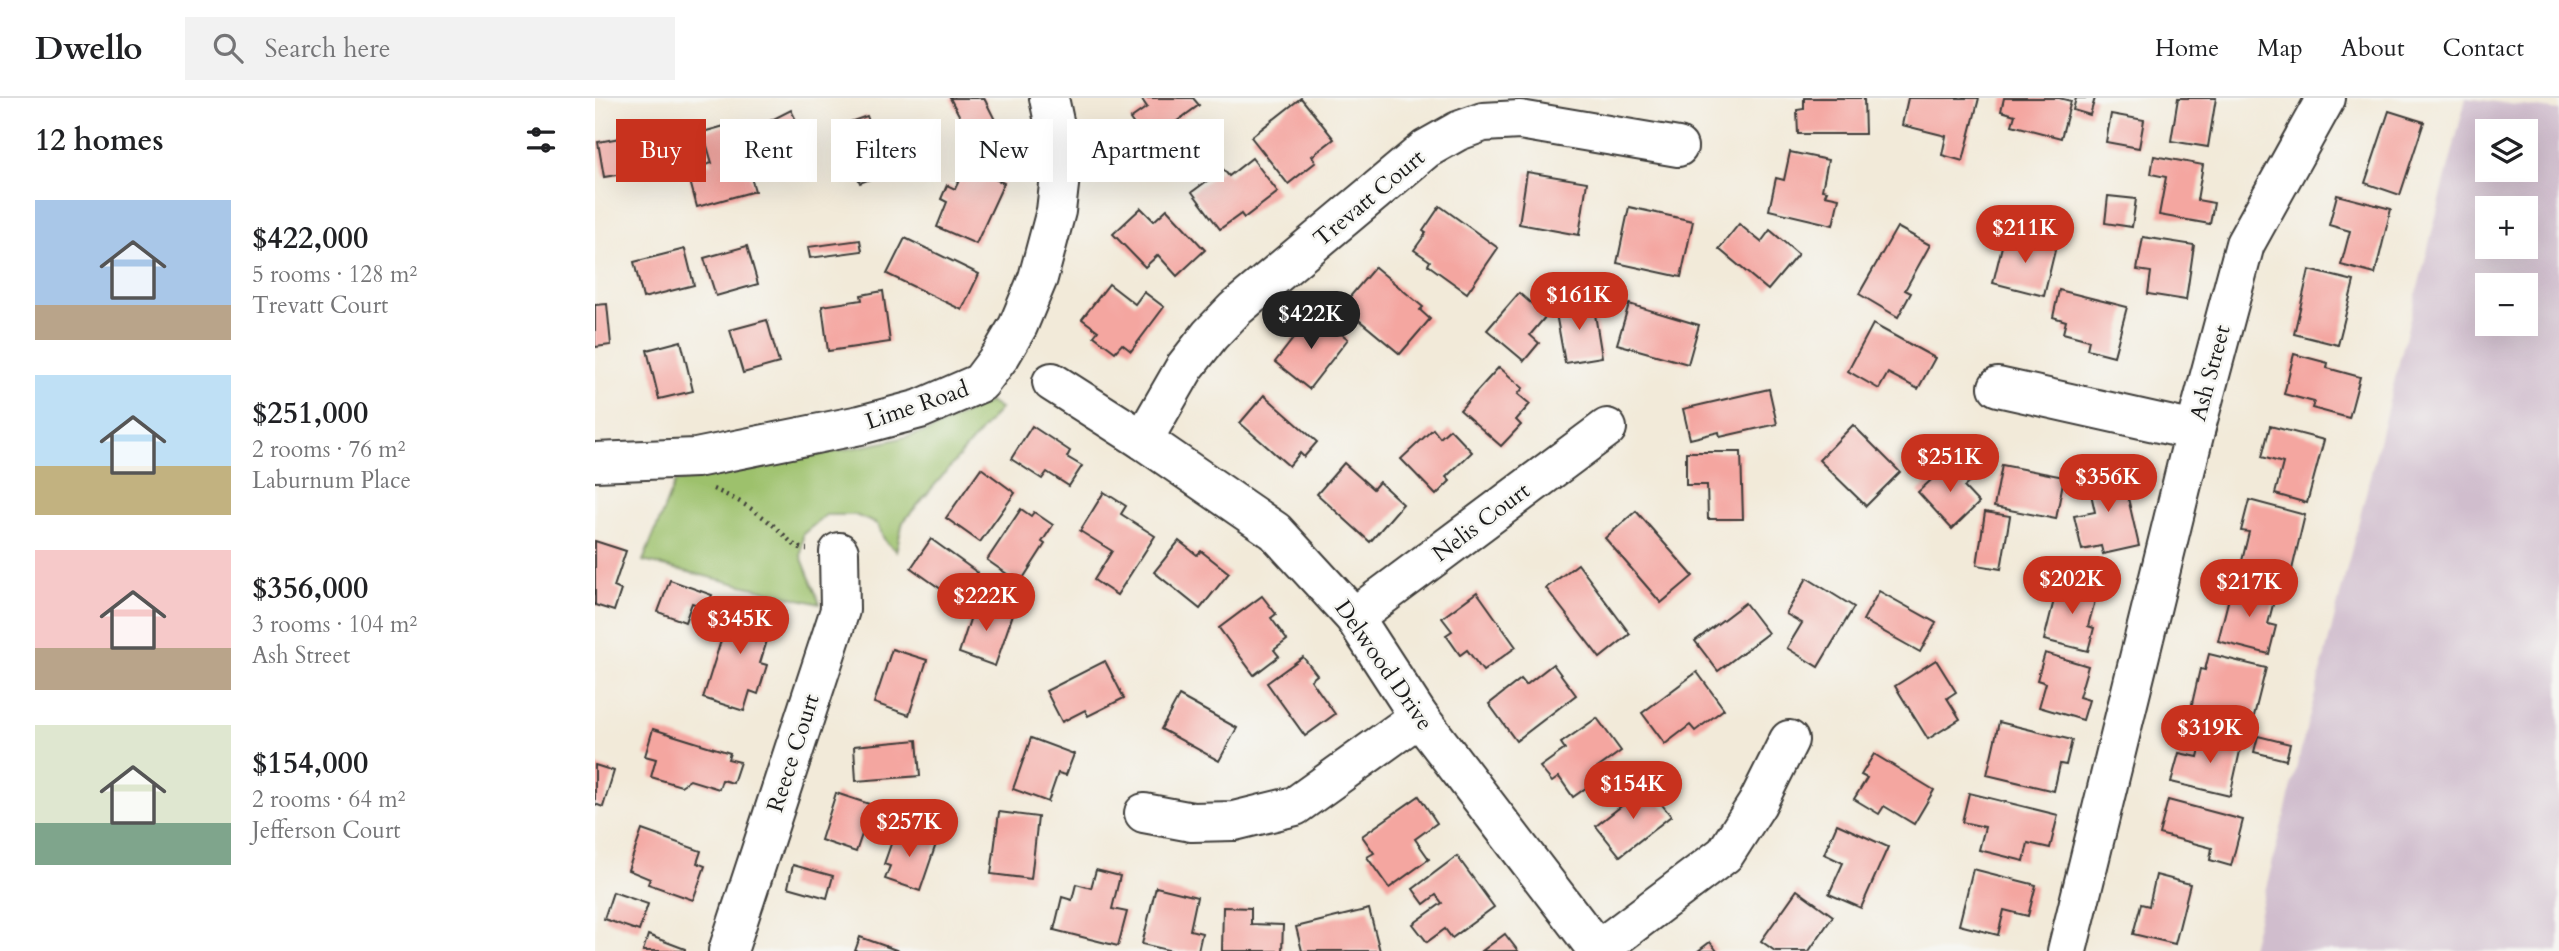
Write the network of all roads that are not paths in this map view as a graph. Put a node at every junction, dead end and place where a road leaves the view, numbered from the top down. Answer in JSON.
{"nodes":[{"id":1,"x":1049,"y":98,"type":"edge"},
{"id":2,"x":2326,"y":98,"type":"edge"},
{"id":3,"x":1678,"y":147,"type":"dead end"},
{"id":4,"x":1052,"y":382,"type":"dead end"},
{"id":5,"x":1998,"y":387,"type":"dead end"},
{"id":6,"x":1607,"y":428,"type":"dead end"},
{"id":7,"x":2195,"y":431,"type":"junction"},
{"id":8,"x":1143,"y":440,"type":"junction"},
{"id":9,"x":595,"y":463,"type":"edge"},
{"id":10,"x":839,"y":552,"type":"road end"},
{"id":11,"x":1355,"y":617,"type":"junction"},
{"id":12,"x":1419,"y":717,"type":"junction"},
{"id":13,"x":1789,"y":740,"type":"dead end"},
{"id":14,"x":1144,"y":813,"type":"dead end"},
{"id":15,"x":1598,"y":950,"type":"edge"},
{"id":16,"x":728,"y":951,"type":"edge"},
{"id":17,"x":2067,"y":951,"type":"edge"}],
"edges":[{"from":1,"to":9,"type":"street","name":"Lime Road"},
{"from":2,"to":7,"type":"street","name":"Ash Street"},
{"from":3,"to":8,"type":"street","name":"Trevatt Court"},
{"from":4,"to":8,"type":"street","name":"Delwood Drive"},
{"from":5,"to":7,"type":"street"},
{"from":6,"to":11,"type":"street","name":"Nelis Court"},
{"from":7,"to":17,"type":"street","name":"Ash Street"},
{"from":8,"to":11,"type":"street","name":"Delwood Drive"},
{"from":10,"to":16,"type":"street","name":"Reece Court"},
{"from":11,"to":12,"type":"street","name":"Delwood Drive"},
{"from":12,"to":14,"type":"street"},
{"from":12,"to":15,"type":"street","name":"Delwood Drive"},
{"from":13,"to":15,"type":"street"}]}
